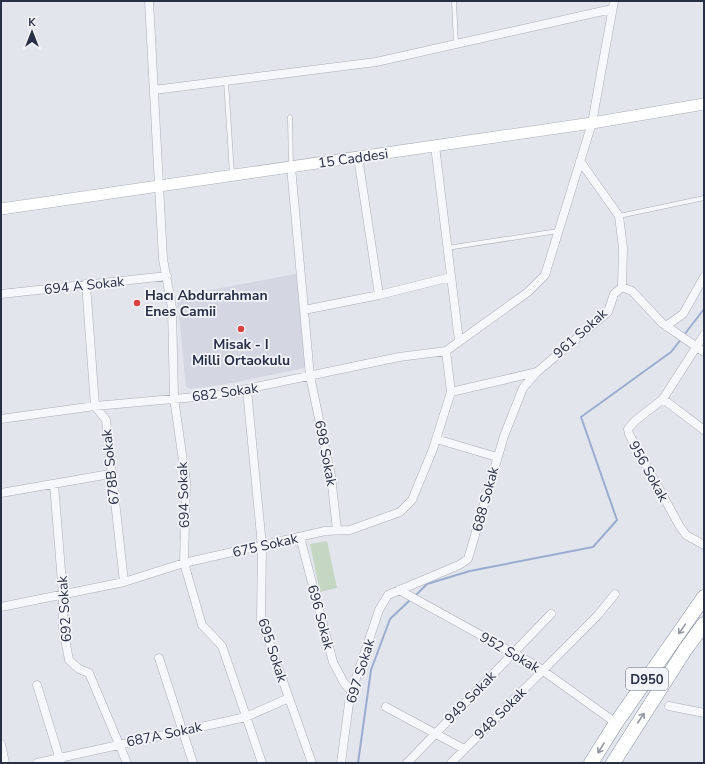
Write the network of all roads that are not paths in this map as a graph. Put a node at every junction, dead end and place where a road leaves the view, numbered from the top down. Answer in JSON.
{"nodes":[{"id":1,"x":149,"y":1,"type":"edge"},
{"id":2,"x":454,"y":1,"type":"edge"},
{"id":3,"x":613,"y":5,"type":"edge"},
{"id":4,"x":456,"y":44,"type":"junction"},
{"id":5,"x":226,"y":81,"type":"junction"},
{"id":6,"x":154,"y":90,"type":"junction"},
{"id":7,"x":704,"y":104,"type":"edge"},
{"id":8,"x":290,"y":117,"type":"dead end"},
{"id":9,"x":592,"y":123,"type":"junction"},
{"id":10,"x":434,"y":146,"type":"junction"},
{"id":11,"x":358,"y":157,"type":"junction"},
{"id":12,"x":580,"y":161,"type":"junction"},
{"id":13,"x":291,"y":167,"type":"junction"},
{"id":14,"x":232,"y":175,"type":"junction"},
{"id":15,"x":159,"y":186,"type":"junction"},
{"id":16,"x":704,"y":198,"type":"edge"},
{"id":17,"x":1,"y":209,"type":"edge"},
{"id":18,"x":619,"y":216,"type":"junction"},
{"id":19,"x":559,"y":230,"type":"junction"},
{"id":20,"x":447,"y":248,"type":"junction"},
{"id":21,"x":167,"y":276,"type":"junction"},
{"id":22,"x":704,"y":276,"type":"edge"},
{"id":23,"x":451,"y":277,"type":"junction"},
{"id":24,"x":86,"y":284,"type":"junction"},
{"id":25,"x":622,"y":287,"type":"junction"},
{"id":26,"x":1,"y":294,"type":"edge"},
{"id":27,"x":379,"y":295,"type":"junction"},
{"id":28,"x":304,"y":310,"type":"junction"},
{"id":29,"x":668,"y":328,"type":"junction"},
{"id":30,"x":704,"y":335,"type":"edge"},
{"id":31,"x":459,"y":341,"type":"junction"},
{"id":32,"x":697,"y":347,"type":"junction"},
{"id":33,"x":446,"y":352,"type":"junction"},
{"id":34,"x":704,"y":352,"type":"edge"},
{"id":35,"x":537,"y":372,"type":"junction"},
{"id":36,"x":310,"y":376,"type":"junction"},
{"id":37,"x":247,"y":390,"type":"junction"},
{"id":38,"x":451,"y":392,"type":"junction"},
{"id":39,"x":174,"y":398,"type":"junction"},
{"id":40,"x":663,"y":399,"type":"junction"},
{"id":41,"x":95,"y":406,"type":"junction"},
{"id":42,"x":1,"y":419,"type":"edge"},
{"id":43,"x":704,"y":430,"type":"edge"},
{"id":44,"x":436,"y":439,"type":"junction"},
{"id":45,"x":497,"y":457,"type":"junction"},
{"id":46,"x":110,"y":474,"type":"junction"},
{"id":47,"x":54,"y":484,"type":"junction"},
{"id":48,"x":1,"y":493,"type":"edge"},
{"id":49,"x":337,"y":530,"type":"junction"},
{"id":50,"x":300,"y":537,"type":"junction"},
{"id":51,"x":704,"y":545,"type":"edge"},
{"id":52,"x":262,"y":546,"type":"junction"},
{"id":53,"x":184,"y":564,"type":"junction"},
{"id":54,"x":124,"y":582,"type":"junction"},
{"id":55,"x":399,"y":590,"type":"junction"},
{"id":56,"x":616,"y":594,"type":"dead end"},
{"id":57,"x":63,"y":595,"type":"junction"},
{"id":58,"x":704,"y":597,"type":"edge"},
{"id":59,"x":1,"y":607,"type":"edge"},
{"id":60,"x":551,"y":614,"type":"dead end"},
{"id":61,"x":704,"y":624,"type":"edge"},
{"id":62,"x":513,"y":653,"type":"junction"},
{"id":63,"x":159,"y":658,"type":"dead end"},
{"id":64,"x":542,"y":671,"type":"junction"},
{"id":65,"x":37,"y":685,"type":"dead end"},
{"id":66,"x":352,"y":692,"type":"junction"},
{"id":67,"x":289,"y":698,"type":"junction"},
{"id":68,"x":669,"y":706,"type":"dead end"},
{"id":69,"x":386,"y":707,"type":"dead end"},
{"id":70,"x":704,"y":713,"type":"edge"},
{"id":71,"x":246,"y":717,"type":"junction"},
{"id":72,"x":616,"y":723,"type":"junction"},
{"id":73,"x":183,"y":730,"type":"junction"},
{"id":74,"x":436,"y":733,"type":"junction"},
{"id":75,"x":1,"y":744,"type":"edge"},
{"id":76,"x":120,"y":744,"type":"junction"},
{"id":77,"x":464,"y":749,"type":"junction"},
{"id":78,"x":60,"y":760,"type":"edge"},
{"id":79,"x":5,"y":763,"type":"edge"},
{"id":80,"x":37,"y":763,"type":"edge"},
{"id":81,"x":127,"y":763,"type":"edge"},
{"id":82,"x":193,"y":763,"type":"edge"},
{"id":83,"x":262,"y":763,"type":"edge"},
{"id":84,"x":312,"y":763,"type":"edge"},
{"id":85,"x":341,"y":763,"type":"edge"},
{"id":86,"x":407,"y":763,"type":"edge"},
{"id":87,"x":450,"y":763,"type":"edge"},
{"id":88,"x":591,"y":763,"type":"edge"},
{"id":89,"x":613,"y":763,"type":"edge"}],
"edges":[{"from":1,"to":6,"type":"street","name":"694 Sokak"},
{"from":2,"to":4,"type":"lane"},
{"from":3,"to":4,"type":"street"},
{"from":3,"to":9,"type":"street"},
{"from":4,"to":5,"type":"street"},
{"from":5,"to":6,"type":"street"},
{"from":5,"to":14,"type":"lane"},
{"from":6,"to":15,"type":"street","name":"694 Sokak"},
{"from":7,"to":9,"type":"street","name":"15 Caddesi"},
{"from":8,"to":13,"type":"lane"},
{"from":9,"to":10,"type":"street","name":"15 Caddesi"},
{"from":9,"to":12,"type":"street"},
{"from":10,"to":11,"type":"street","name":"15 Caddesi"},
{"from":10,"to":20,"type":"street"},
{"from":11,"to":13,"type":"street","name":"15 Caddesi"},
{"from":11,"to":27,"type":"street"},
{"from":12,"to":18,"type":"street"},
{"from":12,"to":19,"type":"street"},
{"from":13,"to":14,"type":"street","name":"15 Caddesi"},
{"from":13,"to":28,"type":"street","name":"698 Sokak"},
{"from":14,"to":15,"type":"street","name":"15 Caddesi"},
{"from":15,"to":17,"type":"street","name":"15 Caddesi"},
{"from":15,"to":21,"type":"street","name":"694 Sokak"},
{"from":16,"to":18,"type":"lane"},
{"from":18,"to":25,"type":"street"},
{"from":19,"to":20,"type":"lane"},
{"from":19,"to":31,"type":"street"},
{"from":20,"to":23,"type":"street"},
{"from":21,"to":24,"type":"street","name":"694 A Sokak"},
{"from":21,"to":39,"type":"street","name":"694 Sokak"},
{"from":22,"to":29,"type":"street"},
{"from":23,"to":27,"type":"street"},
{"from":23,"to":31,"type":"street"},
{"from":24,"to":26,"type":"street","name":"694 A Sokak"},
{"from":24,"to":41,"type":"street"},
{"from":25,"to":29,"type":"street"},
{"from":25,"to":35,"type":"street","name":"961 Sokak"},
{"from":27,"to":28,"type":"street"},
{"from":28,"to":36,"type":"street","name":"698 Sokak"},
{"from":29,"to":32,"type":"street"},
{"from":30,"to":32,"type":"street"},
{"from":31,"to":33,"type":"street"},
{"from":32,"to":34,"type":"street"},
{"from":32,"to":40,"type":"street"},
{"from":33,"to":36,"type":"street","name":"682 Sokak"},
{"from":33,"to":38,"type":"street"},
{"from":35,"to":38,"type":"street","name":"961 Sokak"},
{"from":35,"to":45,"type":"street","name":"688 Sokak"},
{"from":36,"to":37,"type":"street","name":"682 Sokak"},
{"from":36,"to":49,"type":"street","name":"698 Sokak"},
{"from":37,"to":39,"type":"street","name":"682 Sokak"},
{"from":37,"to":52,"type":"street","name":"695 Sokak"},
{"from":38,"to":44,"type":"street","name":"675 Sokak"},
{"from":39,"to":41,"type":"street","name":"682 Sokak"},
{"from":39,"to":53,"type":"street","name":"694 Sokak"},
{"from":40,"to":43,"type":"street"},
{"from":40,"to":51,"type":"street","name":"956 Sokak"},
{"from":41,"to":42,"type":"street","name":"682 Sokak"},
{"from":41,"to":46,"type":"street","name":"678B Sokak"},
{"from":44,"to":45,"type":"street"},
{"from":44,"to":49,"type":"street","name":"675 Sokak"},
{"from":45,"to":55,"type":"street","name":"688 Sokak"},
{"from":46,"to":47,"type":"street"},
{"from":46,"to":54,"type":"street","name":"678B Sokak"},
{"from":47,"to":48,"type":"street"},
{"from":47,"to":57,"type":"street","name":"692 Sokak"},
{"from":49,"to":50,"type":"street","name":"675 Sokak"},
{"from":50,"to":52,"type":"street","name":"675 Sokak"},
{"from":50,"to":66,"type":"street","name":"696 Sokak"},
{"from":52,"to":53,"type":"street","name":"675 Sokak"},
{"from":52,"to":67,"type":"street","name":"695 Sokak"},
{"from":53,"to":54,"type":"street","name":"675 Sokak"},
{"from":53,"to":71,"type":"street","name":"694 Sokak"},
{"from":54,"to":57,"type":"street","name":"675 Sokak"},
{"from":55,"to":62,"type":"street","name":"952 Sokak"},
{"from":55,"to":66,"type":"street","name":"697 Sokak"},
{"from":56,"to":64,"type":"street","name":"948 Sokak"},
{"from":57,"to":59,"type":"street","name":"675 Sokak"},
{"from":57,"to":76,"type":"street","name":"692 Sokak"},
{"from":58,"to":72,"type":"highway","number":"D950","one_way":true},
{"from":60,"to":62,"type":"street","name":"949 Sokak"},
{"from":89,"to":61,"type":"highway","number":"D950","one_way":true},
{"from":62,"to":64,"type":"street","name":"952 Sokak"},
{"from":62,"to":74,"type":"street","name":"949 Sokak"},
{"from":63,"to":73,"type":"street"},
{"from":64,"to":72,"type":"street","name":"952 Sokak"},
{"from":64,"to":77,"type":"street","name":"948 Sokak"},
{"from":65,"to":78,"type":"street"},
{"from":66,"to":85,"type":"street","name":"697 Sokak"},
{"from":67,"to":71,"type":"street","name":"687A Sokak"},
{"from":67,"to":84,"type":"street","name":"695 Sokak"},
{"from":68,"to":70,"type":"street"},
{"from":69,"to":74,"type":"street"},
{"from":71,"to":73,"type":"street","name":"687A Sokak"},
{"from":71,"to":83,"type":"street","name":"694 Sokak"},
{"from":72,"to":88,"type":"highway","number":"D950","one_way":true},
{"from":73,"to":76,"type":"street","name":"687A Sokak"},
{"from":73,"to":82,"type":"street"},
{"from":74,"to":77,"type":"street"},
{"from":74,"to":86,"type":"street","name":"949 Sokak"},
{"from":75,"to":79,"type":"street"},
{"from":76,"to":78,"type":"street","name":"687A Sokak"},
{"from":76,"to":81,"type":"street","name":"692 Sokak"},
{"from":77,"to":87,"type":"street","name":"948 Sokak"},
{"from":78,"to":80,"type":"street","name":"687A Sokak"}]}
